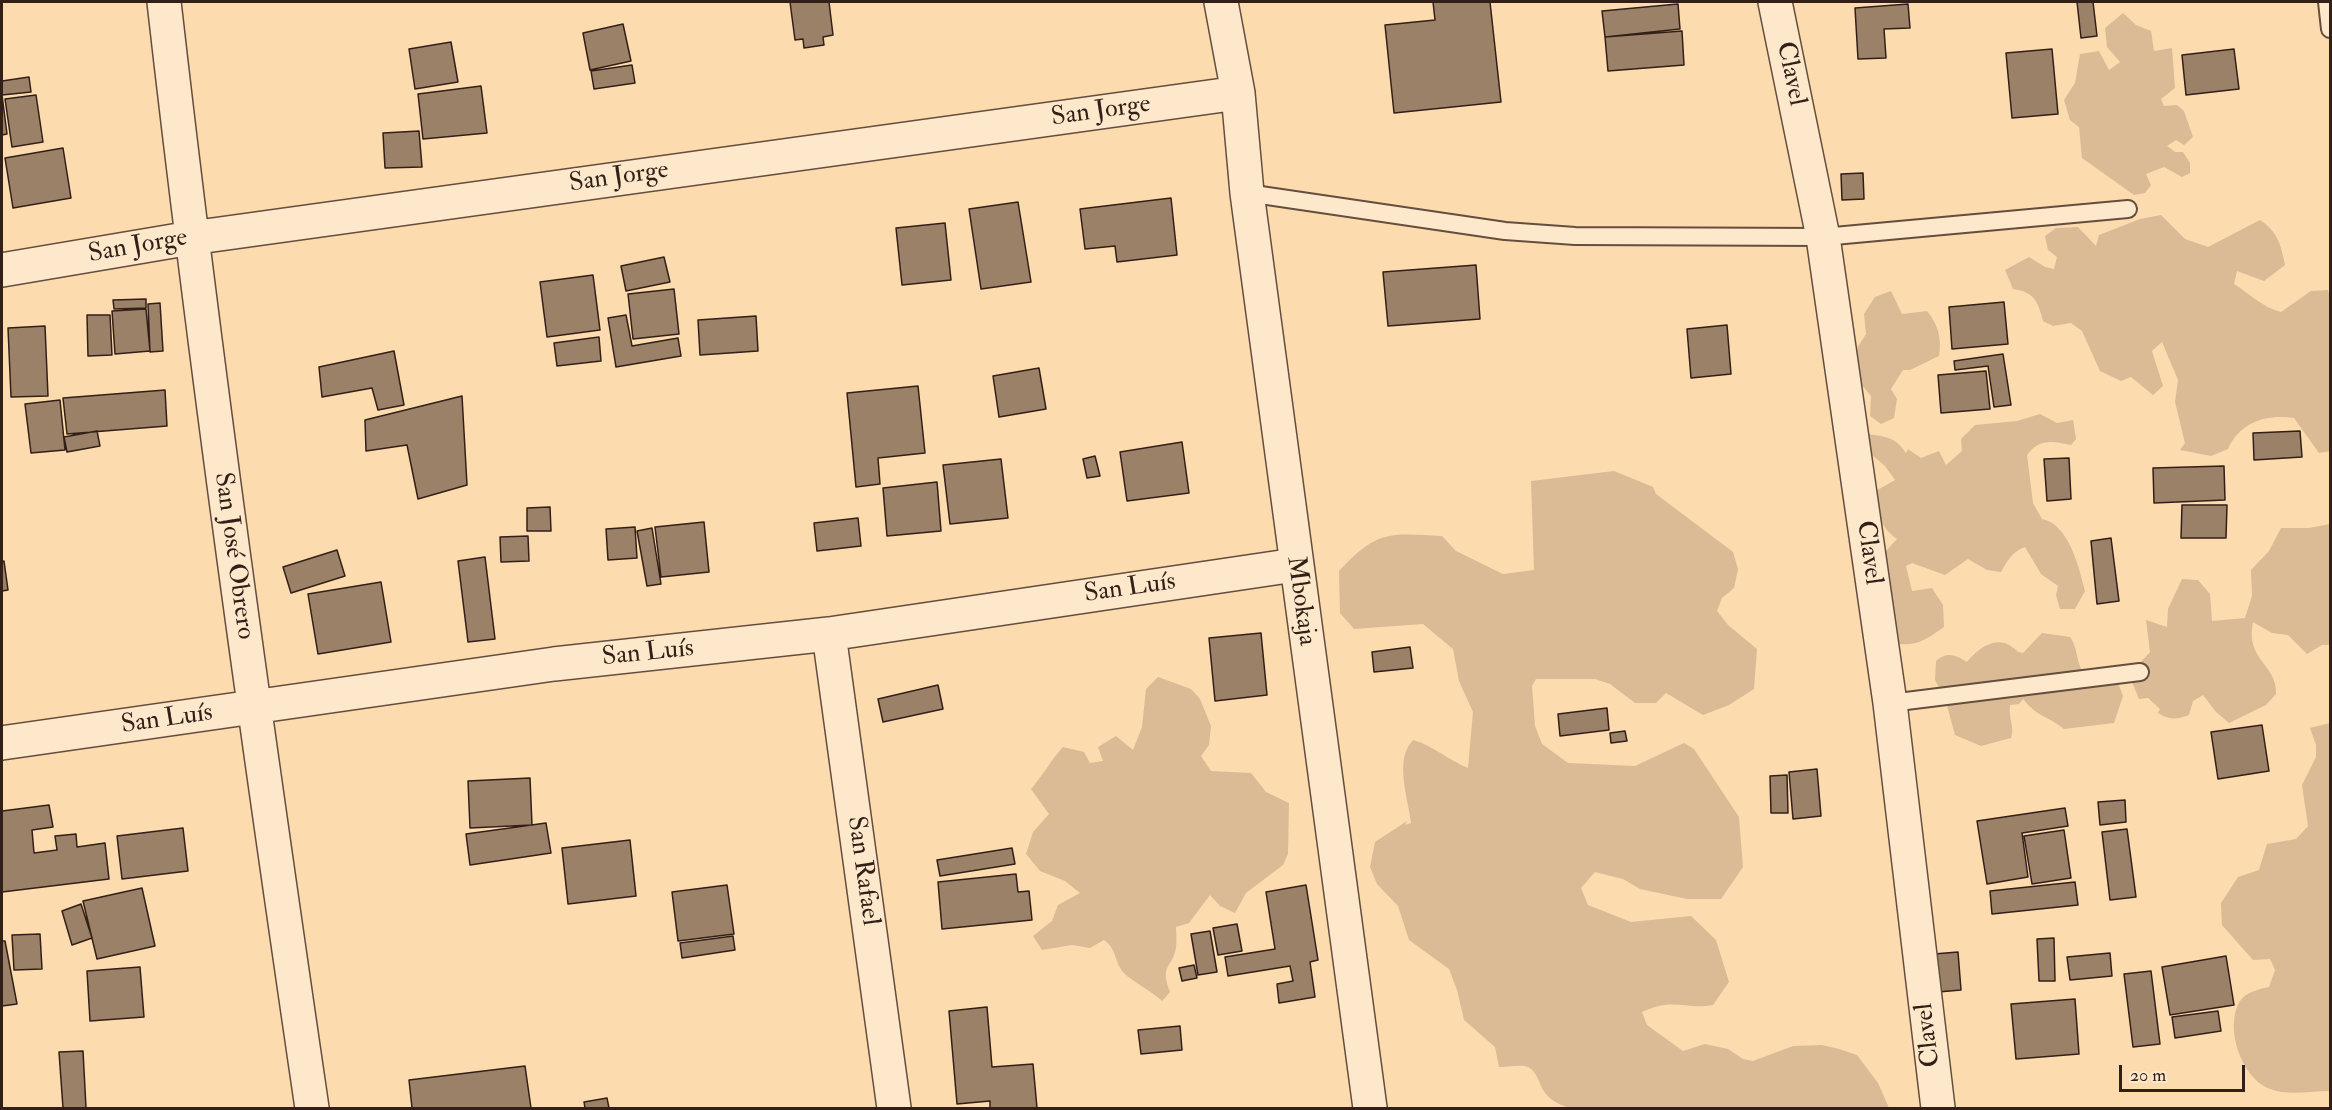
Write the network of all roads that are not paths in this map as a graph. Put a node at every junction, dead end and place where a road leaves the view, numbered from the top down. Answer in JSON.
{"nodes":[{"id":1,"x":164,"y":2,"type":"edge"},
{"id":2,"x":1221,"y":2,"type":"edge"},
{"id":3,"x":1775,"y":2,"type":"edge"},
{"id":4,"x":2327,"y":2,"type":"edge"},
{"id":5,"x":2331,"y":29,"type":"edge"},
{"id":6,"x":1238,"y":93,"type":"junction"},
{"id":7,"x":1247,"y":193,"type":"junction"},
{"id":8,"x":2128,"y":209,"type":"dead end"},
{"id":9,"x":1823,"y":237,"type":"junction"},
{"id":10,"x":191,"y":238,"type":"junction"},
{"id":11,"x":2,"y":270,"type":"edge"},
{"id":12,"x":1295,"y":565,"type":"junction"},
{"id":13,"x":829,"y":634,"type":"junction"},
{"id":14,"x":2140,"y":672,"type":"dead end"},
{"id":15,"x":1890,"y":703,"type":"junction"},
{"id":16,"x":254,"y":707,"type":"junction"},
{"id":17,"x":2,"y":743,"type":"edge"},
{"id":18,"x":312,"y":1108,"type":"edge"},
{"id":19,"x":894,"y":1108,"type":"edge"},
{"id":20,"x":1370,"y":1108,"type":"edge"},
{"id":21,"x":1938,"y":1108,"type":"edge"}],
"edges":[{"from":1,"to":10,"type":"street","name":"San José Obrero"},
{"from":2,"to":6,"type":"street","name":"Mbokaja"},
{"from":3,"to":9,"type":"street","name":"Clavel"},
{"from":4,"to":5,"type":"lane"},
{"from":6,"to":7,"type":"street","name":"Mbokaja"},
{"from":6,"to":10,"type":"street","name":"San Jorge"},
{"from":7,"to":9,"type":"lane"},
{"from":7,"to":12,"type":"street","name":"Mbokaja"},
{"from":8,"to":9,"type":"lane"},
{"from":9,"to":15,"type":"street","name":"Clavel"},
{"from":10,"to":11,"type":"street","name":"San Jorge"},
{"from":10,"to":16,"type":"street","name":"San José Obrero"},
{"from":12,"to":13,"type":"street","name":"San Luís"},
{"from":12,"to":20,"type":"street","name":"Mbokaja"},
{"from":13,"to":16,"type":"street","name":"San Luís"},
{"from":13,"to":19,"type":"street","name":"San Rafael"},
{"from":14,"to":15,"type":"lane"},
{"from":15,"to":21,"type":"street","name":"Clavel"},
{"from":16,"to":17,"type":"street","name":"San Luís"},
{"from":16,"to":18,"type":"street","name":"San José Obrero"}]}
